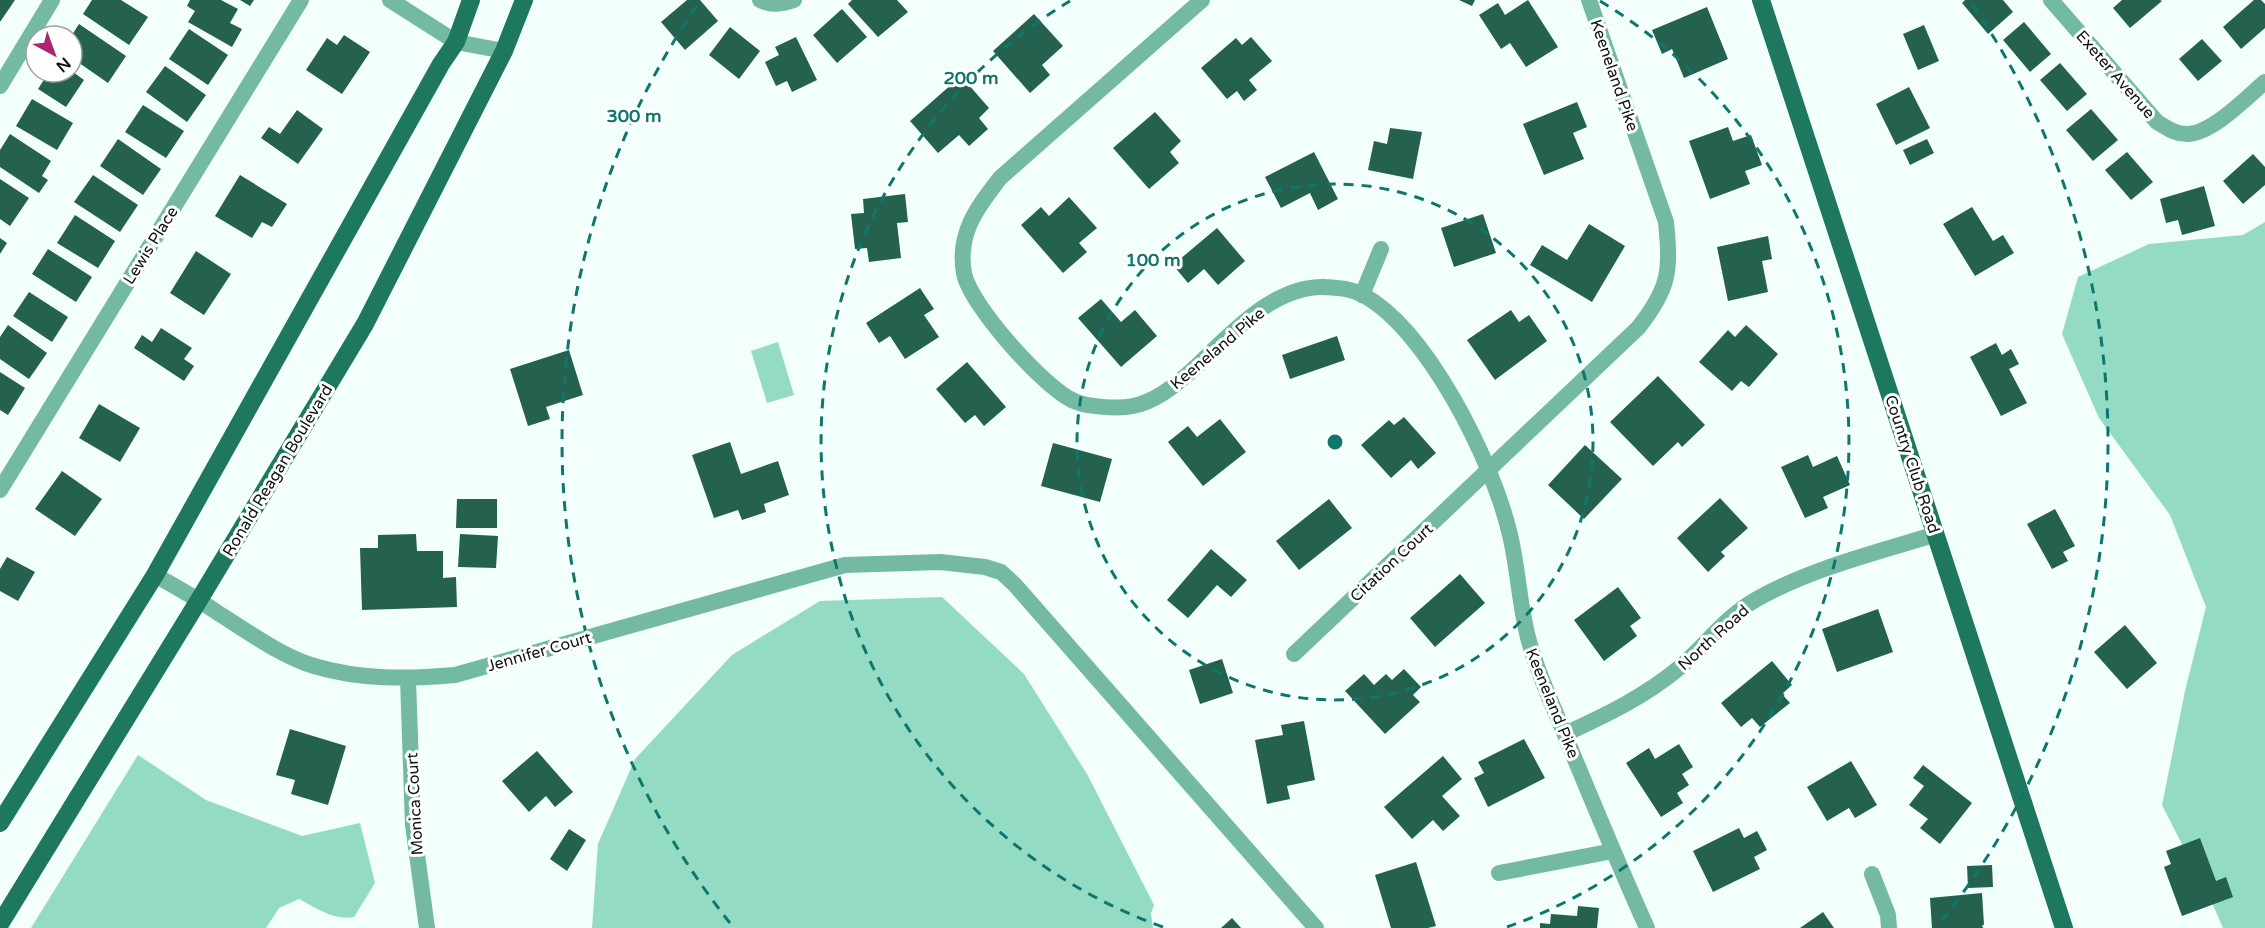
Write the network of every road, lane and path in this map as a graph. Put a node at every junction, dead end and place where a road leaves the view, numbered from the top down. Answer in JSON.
{"nodes":[{"id":1,"x":52,"y":0,"type":"edge"},
{"id":2,"x":301,"y":0,"type":"edge"},
{"id":3,"x":390,"y":0,"type":"edge"},
{"id":4,"x":471,"y":0,"type":"edge"},
{"id":5,"x":524,"y":0,"type":"edge"},
{"id":6,"x":760,"y":0,"type":"edge"},
{"id":7,"x":794,"y":0,"type":"edge"},
{"id":8,"x":1202,"y":0,"type":"edge"},
{"id":9,"x":1589,"y":0,"type":"edge"},
{"id":10,"x":1761,"y":0,"type":"edge"},
{"id":11,"x":2055,"y":2,"type":"edge"},
{"id":12,"x":456,"y":42,"type":"junction"},
{"id":13,"x":504,"y":51,"type":"junction"},
{"id":14,"x":2265,"y":82,"type":"edge"},
{"id":15,"x":0,"y":86,"type":"edge"},
{"id":16,"x":1381,"y":249,"type":"dead end"},
{"id":17,"x":1362,"y":295,"type":"junction"},
{"id":18,"x":1489,"y":470,"type":"junction"},
{"id":19,"x":0,"y":490,"type":"edge"},
{"id":20,"x":1936,"y":534,"type":"junction"},
{"id":21,"x":155,"y":575,"type":"junction"},
{"id":22,"x":199,"y":600,"type":"junction"},
{"id":23,"x":1294,"y":654,"type":"dead end"},
{"id":24,"x":408,"y":679,"type":"junction"},
{"id":25,"x":1565,"y":734,"type":"junction"},
{"id":26,"x":0,"y":823,"type":"edge"},
{"id":27,"x":1613,"y":851,"type":"junction"},
{"id":28,"x":1499,"y":873,"type":"dead end"},
{"id":29,"x":1872,"y":874,"type":"dead end"},
{"id":30,"x":0,"y":924,"type":"edge"},
{"id":31,"x":427,"y":928,"type":"edge"},
{"id":32,"x":1316,"y":928,"type":"edge"},
{"id":33,"x":1647,"y":928,"type":"edge"},
{"id":34,"x":1890,"y":928,"type":"edge"},
{"id":35,"x":2064,"y":928,"type":"edge"}],
"edges":[{"from":1,"to":15,"type":"street"},
{"from":2,"to":19,"type":"street","name":"Lewis Place"},
{"from":3,"to":12,"type":"street"},
{"from":4,"to":12,"type":"main road"},
{"from":5,"to":13,"type":"main road","name":"Ronald Reagan Boulevard"},
{"from":6,"to":7,"type":"street"},
{"from":8,"to":17,"type":"street","name":"Keeneland Pike"},
{"from":9,"to":18,"type":"street","name":"Keeneland Pike"},
{"from":10,"to":20,"type":"main road","name":"Country Club Road"},
{"from":11,"to":14,"type":"street","name":"Exeter Avenue"},
{"from":12,"to":13,"type":"street"},
{"from":12,"to":21,"type":"main road"},
{"from":13,"to":22,"type":"main road","name":"Ronald Reagan Boulevard"},
{"from":16,"to":17,"type":"street"},
{"from":17,"to":18,"type":"street","name":"Keeneland Pike"},
{"from":18,"to":23,"type":"street","name":"Citation Court"},
{"from":18,"to":25,"type":"street","name":"Keeneland Pike"},
{"from":20,"to":25,"type":"street","name":"North Road"},
{"from":20,"to":35,"type":"main road","name":"Country Club Road"},
{"from":21,"to":22,"type":"street","name":"Jennifer Court"},
{"from":21,"to":26,"type":"main road"},
{"from":22,"to":24,"type":"street","name":"Jennifer Court"},
{"from":22,"to":30,"type":"main road","name":"Ronald Reagan Boulevard"},
{"from":24,"to":31,"type":"street","name":"Monica Court"},
{"from":24,"to":32,"type":"street","name":"Jennifer Court"},
{"from":25,"to":27,"type":"street","name":"Keeneland Pike"},
{"from":27,"to":28,"type":"street"},
{"from":27,"to":33,"type":"street","name":"Keeneland Pike"},
{"from":29,"to":34,"type":"street"}]}
